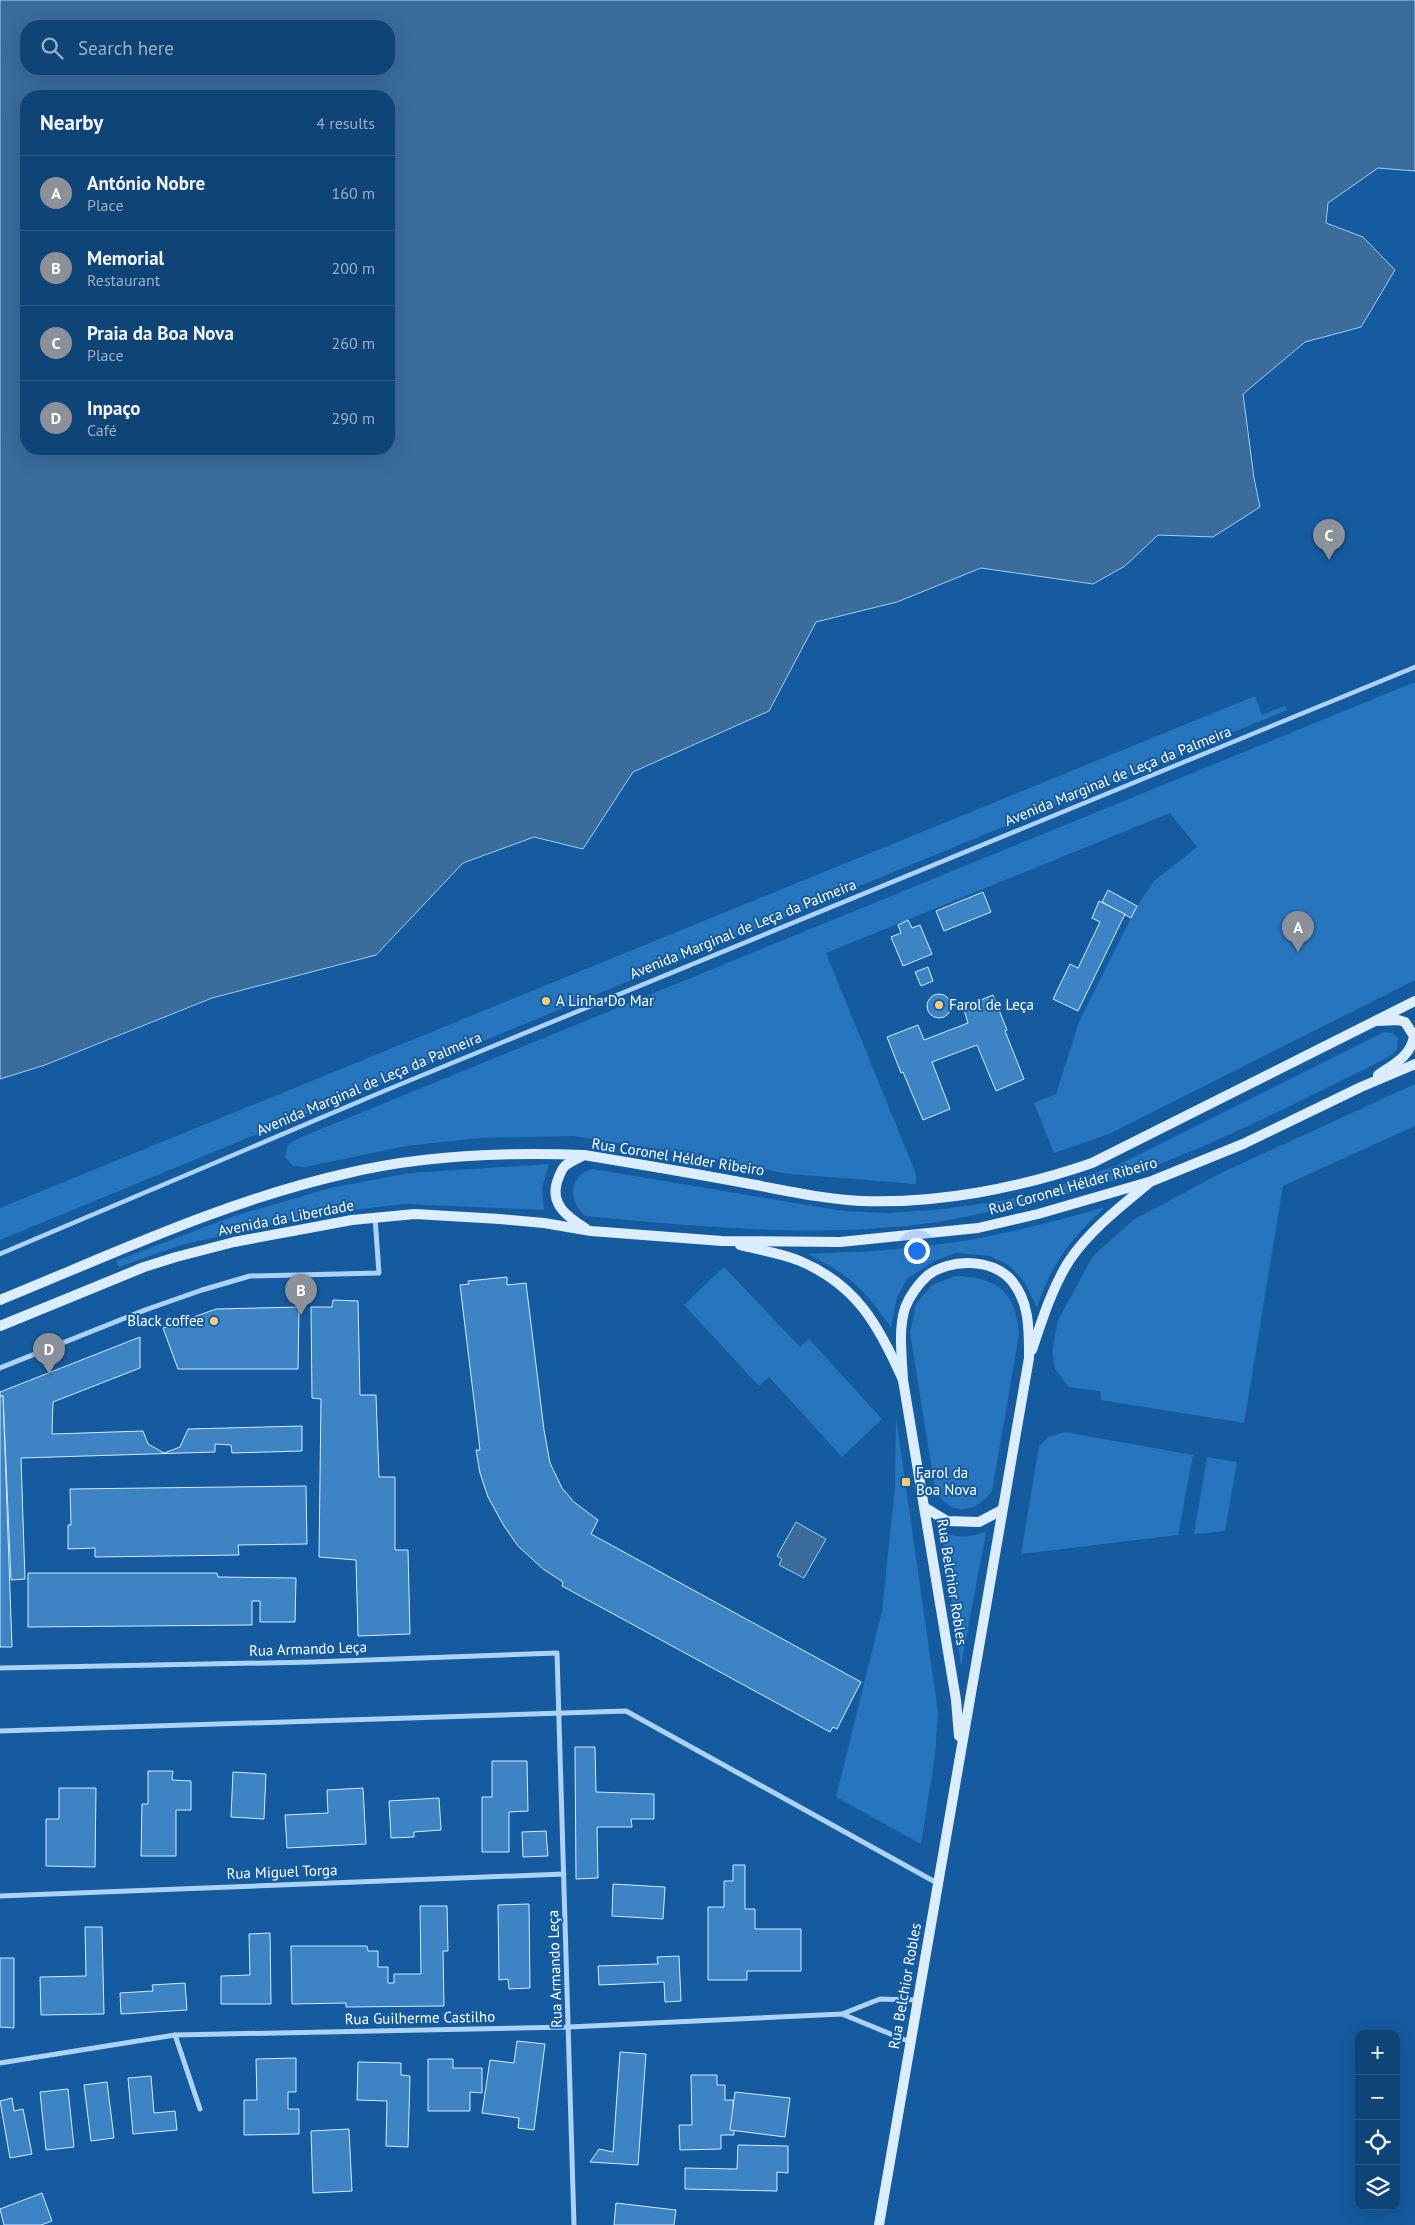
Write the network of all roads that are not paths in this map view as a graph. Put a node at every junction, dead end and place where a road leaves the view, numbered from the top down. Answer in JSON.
{"nodes":[{"id":1,"x":1415,"y":667,"type":"edge"},
{"id":2,"x":1415,"y":1001,"type":"edge"},
{"id":3,"x":1374,"y":1021,"type":"junction"},
{"id":4,"x":1415,"y":1064,"type":"edge"},
{"id":5,"x":1361,"y":1087,"type":"junction"},
{"id":6,"x":584,"y":1155,"type":"junction"},
{"id":7,"x":1152,"y":1180,"type":"junction"},
{"id":8,"x":375,"y":1218,"type":"junction"},
{"id":9,"x":591,"y":1231,"type":"junction"},
{"id":10,"x":722,"y":1241,"type":"junction"},
{"id":11,"x":0,"y":1254,"type":"edge"},
{"id":12,"x":0,"y":1300,"type":"edge"},
{"id":13,"x":0,"y":1326,"type":"edge"},
{"id":14,"x":1029,"y":1358,"type":"junction"},
{"id":15,"x":0,"y":1368,"type":"edge"},
{"id":16,"x":903,"y":1380,"type":"junction"},
{"id":17,"x":924,"y":1507,"type":"junction"},
{"id":18,"x":1002,"y":1510,"type":"junction"},
{"id":19,"x":0,"y":1668,"type":"edge"},
{"id":20,"x":559,"y":1713,"type":"junction"},
{"id":21,"x":0,"y":1731,"type":"edge"},
{"id":22,"x":960,"y":1751,"type":"junction"},
{"id":23,"x":564,"y":1874,"type":"junction"},
{"id":24,"x":938,"y":1883,"type":"junction"},
{"id":25,"x":0,"y":1896,"type":"edge"},
{"id":26,"x":917,"y":2000,"type":"junction"},
{"id":27,"x":842,"y":2014,"type":"junction"},
{"id":28,"x":569,"y":2027,"type":"junction"},
{"id":29,"x":175,"y":2035,"type":"junction"},
{"id":30,"x":910,"y":2042,"type":"junction"},
{"id":31,"x":0,"y":2063,"type":"edge"},
{"id":32,"x":200,"y":2109,"type":"dead end"},
{"id":33,"x":574,"y":2225,"type":"edge"},
{"id":34,"x":879,"y":2225,"type":"edge"}],
"edges":[{"from":1,"to":11,"type":"street","name":"Avenida Marginal de Leça da Palmeira"},
{"from":2,"to":3,"type":"main road","name":"Rua Coronel Hélder Ribeiro"},
{"from":3,"to":5,"type":"main road"},
{"from":3,"to":6,"type":"main road","name":"Rua Coronel Hélder Ribeiro"},
{"from":4,"to":5,"type":"main road","name":"Rua Coronel Hélder Ribeiro"},
{"from":5,"to":7,"type":"main road","name":"Rua Coronel Hélder Ribeiro"},
{"from":6,"to":9,"type":"main road","name":"Rua Coronel Hélder Ribeiro"},
{"from":6,"to":12,"type":"main road","name":"Avenida da Liberdade"},
{"from":7,"to":10,"type":"main road","name":"Rua Coronel Hélder Ribeiro"},
{"from":7,"to":14,"type":"main road","name":"Rua Belchior Robles"},
{"from":8,"to":9,"type":"main road","name":"Avenida da Liberdade"},
{"from":8,"to":13,"type":"main road","name":"Avenida da Liberdade"},
{"from":8,"to":15,"type":"street"},
{"from":9,"to":10,"type":"main road","name":"Rua Coronel Hélder Ribeiro"},
{"from":10,"to":16,"type":"main road","name":"Rua Belchior Robles"},
{"from":14,"to":16,"type":"main road","name":"Rua Belchior Robles"},
{"from":14,"to":18,"type":"main road","name":"Rua Belchior Robles"},
{"from":16,"to":17,"type":"main road","name":"Rua Belchior Robles"},
{"from":17,"to":18,"type":"main road","name":"Rua Belchior Robles"},
{"from":17,"to":22,"type":"main road","name":"Rua Belchior Robles"},
{"from":18,"to":22,"type":"main road","name":"Rua Belchior Robles"},
{"from":19,"to":20,"type":"street","name":"Rua Armando Leça"},
{"from":20,"to":21,"type":"street"},
{"from":20,"to":23,"type":"street","name":"Rua Armando Leça"},
{"from":20,"to":24,"type":"street"},
{"from":22,"to":24,"type":"main road","name":"Rua Belchior Robles"},
{"from":23,"to":25,"type":"street","name":"Rua Miguel Torga"},
{"from":23,"to":28,"type":"street","name":"Rua Armando Leça"},
{"from":24,"to":26,"type":"main road","name":"Rua Belchior Robles"},
{"from":26,"to":27,"type":"street","name":"Rua Guilherme Castilho"},
{"from":26,"to":30,"type":"main road","name":"Rua Belchior Robles"},
{"from":27,"to":28,"type":"street","name":"Rua Guilherme Castilho"},
{"from":27,"to":30,"type":"street","name":"Rua Guilherme Castilho"},
{"from":28,"to":29,"type":"street","name":"Rua Guilherme Castilho"},
{"from":28,"to":33,"type":"street","name":"Rua Armando Leça"},
{"from":29,"to":31,"type":"street","name":"Rua Guilherme Castilho"},
{"from":29,"to":32,"type":"street"},
{"from":30,"to":34,"type":"main road","name":"Rua Belchior Robles"}]}
